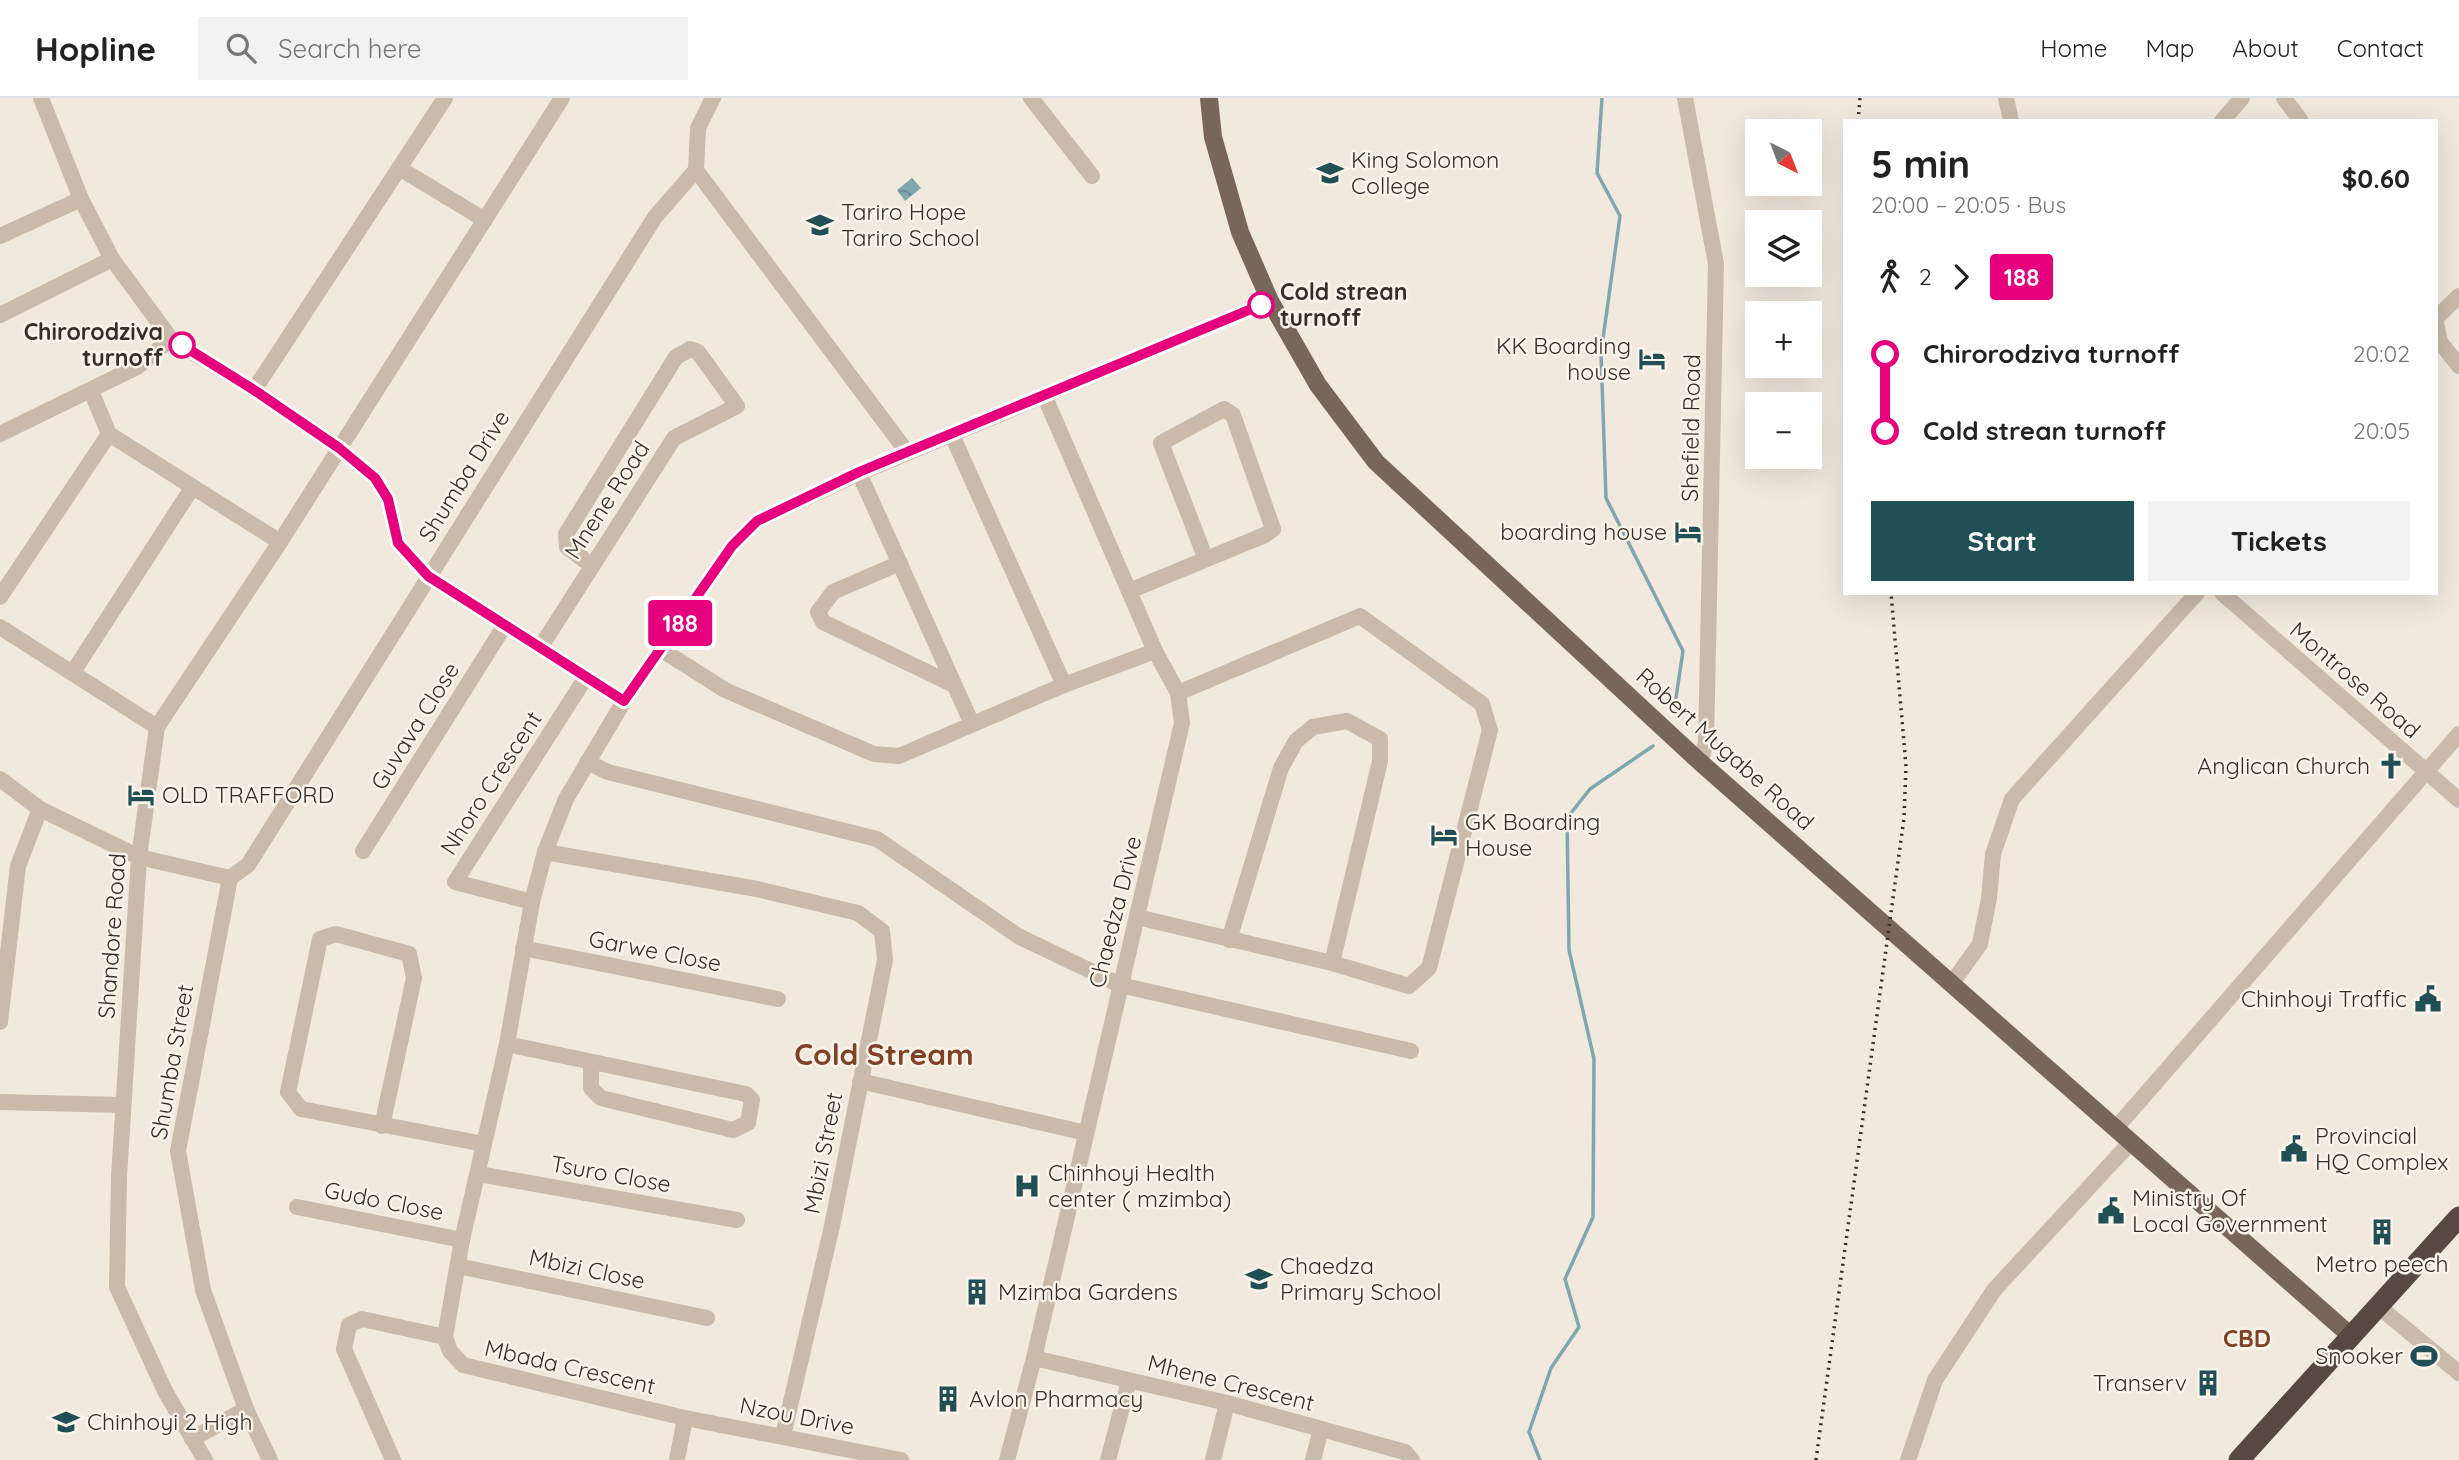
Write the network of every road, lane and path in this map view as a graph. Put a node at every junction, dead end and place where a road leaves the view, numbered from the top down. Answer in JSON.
{"nodes":[{"id":1,"x":41,"y":98,"type":"edge"},
{"id":2,"x":445,"y":98,"type":"edge"},
{"id":3,"x":562,"y":98,"type":"edge"},
{"id":4,"x":713,"y":98,"type":"edge"},
{"id":5,"x":1031,"y":98,"type":"edge"},
{"id":6,"x":1209,"y":98,"type":"edge"},
{"id":7,"x":1685,"y":98,"type":"edge"},
{"id":8,"x":2006,"y":98,"type":"edge"},
{"id":9,"x":2242,"y":98,"type":"edge"},
{"id":10,"x":2284,"y":98,"type":"edge"},
{"id":11,"x":2011,"y":119,"type":"edge"},
{"id":12,"x":2224,"y":119,"type":"edge"},
{"id":13,"x":2300,"y":119,"type":"edge"},
{"id":14,"x":399,"y":168,"type":"junction"},
{"id":15,"x":696,"y":170,"type":"junction"},
{"id":16,"x":1092,"y":176,"type":"dead end"},
{"id":17,"x":81,"y":199,"type":"junction"},
{"id":18,"x":485,"y":220,"type":"junction"},
{"id":19,"x":0,"y":236,"type":"edge"},
{"id":20,"x":112,"y":259,"type":"junction"},
{"id":21,"x":2459,"y":296,"type":"edge"},
{"id":22,"x":1270,"y":301,"type":"junction"},
{"id":23,"x":0,"y":315,"type":"edge"},
{"id":24,"x":2438,"y":319,"type":"edge"},
{"id":25,"x":2438,"y":332,"type":"edge"},
{"id":26,"x":171,"y":339,"type":"junction"},
{"id":27,"x":2459,"y":366,"type":"edge"},
{"id":28,"x":254,"y":390,"type":"junction"},
{"id":29,"x":91,"y":391,"type":"junction"},
{"id":30,"x":1044,"y":395,"type":"junction"},
{"id":31,"x":0,"y":434,"type":"edge"},
{"id":32,"x":109,"y":434,"type":"junction"},
{"id":33,"x":952,"y":435,"type":"junction"},
{"id":34,"x":339,"y":448,"type":"junction"},
{"id":35,"x":906,"y":452,"type":"junction"},
{"id":36,"x":859,"y":472,"type":"junction"},
{"id":37,"x":192,"y":488,"type":"junction"},
{"id":38,"x":280,"y":542,"type":"junction"},
{"id":39,"x":1205,"y":557,"type":"junction"},
{"id":40,"x":900,"y":563,"type":"junction"},
{"id":41,"x":592,"y":565,"type":"junction"},
{"id":42,"x":428,"y":576,"type":"junction"},
{"id":43,"x":1129,"y":591,"type":"junction"},
{"id":44,"x":2195,"y":595,"type":"edge"},
{"id":45,"x":2224,"y":595,"type":"edge"},
{"id":46,"x":0,"y":597,"type":"edge"},
{"id":47,"x":505,"y":625,"type":"junction"},
{"id":48,"x":0,"y":627,"type":"edge"},
{"id":49,"x":541,"y":648,"type":"junction"},
{"id":50,"x":662,"y":650,"type":"junction"},
{"id":51,"x":1155,"y":651,"type":"junction"},
{"id":52,"x":73,"y":672,"type":"junction"},
{"id":53,"x":586,"y":677,"type":"junction"},
{"id":54,"x":954,"y":685,"type":"junction"},
{"id":55,"x":1064,"y":685,"type":"junction"},
{"id":56,"x":1178,"y":694,"type":"junction"},
{"id":57,"x":624,"y":701,"type":"junction"},
{"id":58,"x":972,"y":724,"type":"junction"},
{"id":59,"x":158,"y":727,"type":"junction"},
{"id":60,"x":2459,"y":734,"type":"edge"},
{"id":61,"x":587,"y":762,"type":"junction"},
{"id":62,"x":1700,"y":762,"type":"junction"},
{"id":63,"x":2427,"y":773,"type":"junction"},
{"id":64,"x":0,"y":779,"type":"edge"},
{"id":65,"x":2459,"y":800,"type":"edge"},
{"id":66,"x":40,"y":809,"type":"junction"},
{"id":67,"x":363,"y":851,"type":"dead end"},
{"id":68,"x":545,"y":852,"type":"junction"},
{"id":69,"x":139,"y":857,"type":"junction"},
{"id":70,"x":230,"y":878,"type":"junction"},
{"id":71,"x":532,"y":902,"type":"junction"},
{"id":72,"x":1137,"y":916,"type":"junction"},
{"id":73,"x":1229,"y":940,"type":"junction"},
{"id":74,"x":523,"y":948,"type":"junction"},
{"id":75,"x":1332,"y":964,"type":"junction"},
{"id":76,"x":1952,"y":983,"type":"junction"},
{"id":77,"x":1120,"y":985,"type":"junction"},
{"id":78,"x":778,"y":999,"type":"dead end"},
{"id":79,"x":0,"y":1022,"type":"edge"},
{"id":80,"x":507,"y":1044,"type":"junction"},
{"id":81,"x":1410,"y":1051,"type":"dead end"},
{"id":82,"x":591,"y":1062,"type":"junction"},
{"id":83,"x":860,"y":1082,"type":"junction"},
{"id":84,"x":0,"y":1102,"type":"edge"},
{"id":85,"x":123,"y":1105,"type":"junction"},
{"id":86,"x":382,"y":1126,"type":"junction"},
{"id":87,"x":2116,"y":1128,"type":"junction"},
{"id":88,"x":1086,"y":1133,"type":"junction"},
{"id":89,"x":2131,"y":1142,"type":"junction"},
{"id":90,"x":484,"y":1144,"type":"junction"},
{"id":91,"x":478,"y":1174,"type":"junction"},
{"id":92,"x":297,"y":1207,"type":"dead end"},
{"id":93,"x":2459,"y":1217,"type":"edge"},
{"id":94,"x":737,"y":1220,"type":"dead end"},
{"id":95,"x":462,"y":1240,"type":"junction"},
{"id":96,"x":458,"y":1266,"type":"junction"},
{"id":97,"x":2378,"y":1306,"type":"junction"},
{"id":98,"x":707,"y":1318,"type":"dead end"},
{"id":99,"x":2351,"y":1336,"type":"junction"},
{"id":100,"x":447,"y":1344,"type":"junction"},
{"id":101,"x":1034,"y":1358,"type":"junction"},
{"id":102,"x":2459,"y":1373,"type":"edge"},
{"id":103,"x":1129,"y":1381,"type":"junction"},
{"id":104,"x":1227,"y":1403,"type":"junction"},
{"id":105,"x":246,"y":1409,"type":"junction"},
{"id":106,"x":685,"y":1418,"type":"junction"},
{"id":107,"x":1321,"y":1429,"type":"junction"},
{"id":108,"x":783,"y":1436,"type":"junction"},
{"id":109,"x":192,"y":1439,"type":"junction"},
{"id":110,"x":205,"y":1460,"type":"edge"},
{"id":111,"x":270,"y":1460,"type":"edge"},
{"id":112,"x":393,"y":1460,"type":"edge"},
{"id":113,"x":677,"y":1460,"type":"edge"},
{"id":114,"x":901,"y":1460,"type":"edge"},
{"id":115,"x":1007,"y":1460,"type":"edge"},
{"id":116,"x":1108,"y":1460,"type":"edge"},
{"id":117,"x":1213,"y":1460,"type":"edge"},
{"id":118,"x":1313,"y":1460,"type":"edge"},
{"id":119,"x":1412,"y":1460,"type":"edge"},
{"id":120,"x":1908,"y":1460,"type":"edge"},
{"id":121,"x":2239,"y":1460,"type":"edge"}],
"edges":[{"from":1,"to":17,"type":"street"},
{"from":2,"to":14,"type":"street"},
{"from":3,"to":18,"type":"street","name":"Shandore Road"},
{"from":4,"to":15,"type":"street"},
{"from":5,"to":16,"type":"street"},
{"from":6,"to":22,"type":"main road","name":"Robert Mugabe Road"},
{"from":7,"to":62,"type":"street","name":"Shefield Road"},
{"from":8,"to":11,"type":"street"},
{"from":9,"to":12,"type":"street"},
{"from":10,"to":13,"type":"street"},
{"from":14,"to":18,"type":"street"},
{"from":14,"to":28,"type":"street"},
{"from":15,"to":35,"type":"street"},
{"from":15,"to":42,"type":"street","name":"Shumba Drive"},
{"from":17,"to":19,"type":"street"},
{"from":17,"to":20,"type":"street"},
{"from":18,"to":34,"type":"street","name":"Shandore Road"},
{"from":20,"to":23,"type":"street"},
{"from":20,"to":26,"type":"street"},
{"from":21,"to":24,"type":"street"},
{"from":22,"to":30,"type":"street"},
{"from":22,"to":62,"type":"main road","name":"Robert Mugabe Road"},
{"from":25,"to":27,"type":"street"},
{"from":26,"to":28,"type":"street"},
{"from":26,"to":29,"type":"street"},
{"from":28,"to":34,"type":"street"},
{"from":29,"to":31,"type":"street"},
{"from":29,"to":32,"type":"street"},
{"from":30,"to":33,"type":"street"},
{"from":30,"to":43,"type":"street","name":"Chaedza Drive"},
{"from":32,"to":37,"type":"street"},
{"from":32,"to":46,"type":"street"},
{"from":33,"to":35,"type":"street"},
{"from":33,"to":55,"type":"street"},
{"from":34,"to":38,"type":"street","name":"Shandore Road"},
{"from":34,"to":42,"type":"street"},
{"from":35,"to":36,"type":"street"},
{"from":36,"to":40,"type":"street"},
{"from":36,"to":50,"type":"street"},
{"from":37,"to":38,"type":"street"},
{"from":37,"to":52,"type":"street"},
{"from":38,"to":59,"type":"street","name":"Shandore Road"},
{"from":39,"to":39,"type":"street"},
{"from":39,"to":43,"type":"street"},
{"from":40,"to":54,"type":"street"},
{"from":40,"to":54,"type":"street"},
{"from":41,"to":41,"type":"street","name":"Mnene Road"},
{"from":41,"to":49,"type":"street","name":"Mnene Road"},
{"from":42,"to":47,"type":"street"},
{"from":42,"to":70,"type":"street","name":"Shumba Drive"},
{"from":43,"to":51,"type":"street","name":"Chaedza Drive"},
{"from":44,"to":76,"type":"street"},
{"from":45,"to":63,"type":"street","name":"Montrose Road"},
{"from":47,"to":49,"type":"street"},
{"from":47,"to":67,"type":"street","name":"Guvava Close"},
{"from":48,"to":52,"type":"street"},
{"from":49,"to":53,"type":"street"},
{"from":50,"to":57,"type":"street"},
{"from":50,"to":58,"type":"street"},
{"from":51,"to":55,"type":"street"},
{"from":51,"to":56,"type":"street","name":"Chaedza Drive"},
{"from":52,"to":59,"type":"street"},
{"from":53,"to":57,"type":"street"},
{"from":53,"to":71,"type":"street","name":"Nhoro Crescent"},
{"from":54,"to":58,"type":"street"},
{"from":55,"to":58,"type":"street"},
{"from":56,"to":72,"type":"street","name":"Chaedza Drive"},
{"from":56,"to":75,"type":"street"},
{"from":57,"to":61,"type":"street"},
{"from":59,"to":69,"type":"street","name":"Shandore Road"},
{"from":60,"to":63,"type":"street"},
{"from":61,"to":68,"type":"street"},
{"from":61,"to":77,"type":"street"},
{"from":62,"to":76,"type":"main road","name":"Robert Mugabe Road"},
{"from":63,"to":65,"type":"street","name":"Montrose Road"},
{"from":63,"to":87,"type":"street"},
{"from":64,"to":66,"type":"street"},
{"from":66,"to":69,"type":"street"},
{"from":66,"to":79,"type":"street"},
{"from":68,"to":71,"type":"street"},
{"from":68,"to":83,"type":"street","name":"Mbizi Street"},
{"from":69,"to":70,"type":"street"},
{"from":69,"to":85,"type":"street","name":"Shandore Road"},
{"from":70,"to":105,"type":"street","name":"Shumba Street"},
{"from":71,"to":74,"type":"street"},
{"from":72,"to":73,"type":"street"},
{"from":72,"to":77,"type":"street","name":"Chaedza Drive"},
{"from":73,"to":75,"type":"street"},
{"from":73,"to":75,"type":"street"},
{"from":74,"to":78,"type":"street","name":"Garwe Close"},
{"from":74,"to":80,"type":"street"},
{"from":76,"to":87,"type":"main road","name":"Robert Mugabe Road"},
{"from":77,"to":81,"type":"street"},
{"from":77,"to":88,"type":"street","name":"Chaedza Drive"},
{"from":80,"to":82,"type":"street"},
{"from":80,"to":90,"type":"street"},
{"from":82,"to":82,"type":"street"},
{"from":83,"to":88,"type":"street"},
{"from":83,"to":108,"type":"street","name":"Mbizi Street"},
{"from":84,"to":85,"type":"street"},
{"from":85,"to":109,"type":"street","name":"Shandore Road"},
{"from":86,"to":86,"type":"street"},
{"from":86,"to":90,"type":"street"},
{"from":87,"to":89,"type":"main road","name":"Robert Mugabe Road"},
{"from":88,"to":101,"type":"street","name":"Chaedza Drive"},
{"from":89,"to":99,"type":"main road","name":"Robert Mugabe Road"},
{"from":89,"to":120,"type":"street"},
{"from":90,"to":91,"type":"street"},
{"from":91,"to":94,"type":"street","name":"Tsuro Close"},
{"from":91,"to":95,"type":"street"},
{"from":92,"to":95,"type":"street","name":"Gudo Close"},
{"from":93,"to":97,"type":"highway"},
{"from":95,"to":96,"type":"street"},
{"from":96,"to":98,"type":"street","name":"Mbizi Close"},
{"from":96,"to":100,"type":"street"},
{"from":97,"to":99,"type":"highway"},
{"from":97,"to":102,"type":"street"},
{"from":99,"to":121,"type":"highway"},
{"from":100,"to":106,"type":"street","name":"Mbada Crescent"},
{"from":100,"to":112,"type":"street","name":"Mbada Crescent"},
{"from":101,"to":103,"type":"street","name":"Mhene Crescent"},
{"from":101,"to":115,"type":"street","name":"Chaedza Drive"},
{"from":103,"to":104,"type":"street","name":"Mhene Crescent"},
{"from":103,"to":116,"type":"street"},
{"from":104,"to":107,"type":"street","name":"Mhene Crescent"},
{"from":104,"to":117,"type":"street"},
{"from":105,"to":109,"type":"street"},
{"from":105,"to":111,"type":"street","name":"Shumba Street"},
{"from":106,"to":108,"type":"street","name":"Nzou Drive"},
{"from":106,"to":113,"type":"street"},
{"from":107,"to":118,"type":"street"},
{"from":107,"to":119,"type":"street","name":"Mhene Crescent"},
{"from":108,"to":114,"type":"street","name":"Nzou Drive"},
{"from":109,"to":110,"type":"street","name":"Shandore Road"}]}
